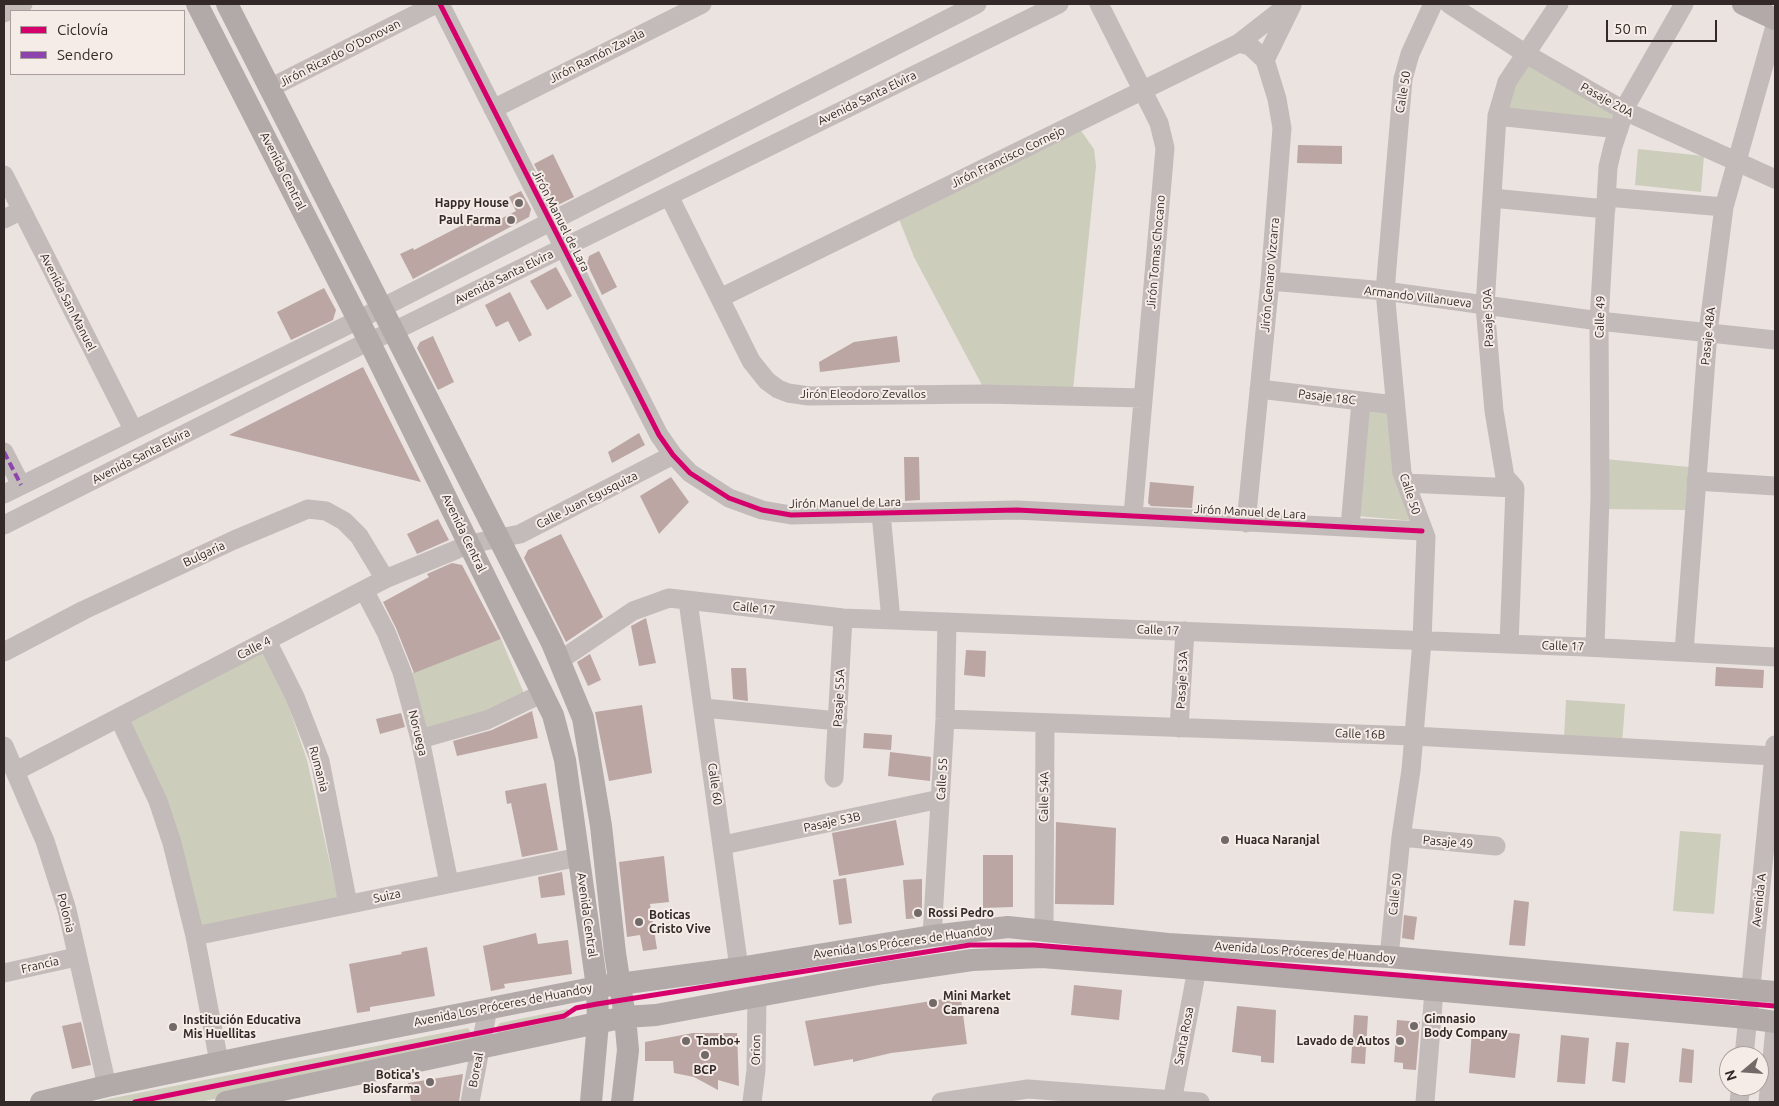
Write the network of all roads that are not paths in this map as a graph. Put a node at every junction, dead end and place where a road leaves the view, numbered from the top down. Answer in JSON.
{"nodes":[{"id":1,"x":23,"y":4,"type":"edge"},
{"id":2,"x":197,"y":4,"type":"edge"},
{"id":3,"x":227,"y":4,"type":"edge"},
{"id":4,"x":436,"y":4,"type":"edge"},
{"id":5,"x":440,"y":4,"type":"edge"},
{"id":6,"x":702,"y":4,"type":"edge"},
{"id":7,"x":1059,"y":4,"type":"edge"},
{"id":8,"x":1099,"y":4,"type":"edge"},
{"id":9,"x":1291,"y":4,"type":"edge"},
{"id":10,"x":1433,"y":4,"type":"edge"},
{"id":11,"x":1449,"y":4,"type":"edge"},
{"id":12,"x":1559,"y":4,"type":"edge"},
{"id":13,"x":1684,"y":4,"type":"edge"},
{"id":14,"x":1743,"y":4,"type":"edge"},
{"id":15,"x":972,"y":5,"type":"edge"},
{"id":16,"x":10,"y":10,"type":"edge"},
{"id":17,"x":1775,"y":19,"type":"edge"},
{"id":18,"x":1775,"y":26,"type":"edge"},
{"id":19,"x":1239,"y":43,"type":"junction"},
{"id":20,"x":1526,"y":54,"type":"junction"},
{"id":21,"x":1265,"y":60,"type":"junction"},
{"id":22,"x":270,"y":88,"type":"junction"},
{"id":23,"x":1143,"y":91,"type":"junction"},
{"id":24,"x":493,"y":109,"type":"junction"},
{"id":25,"x":1625,"y":111,"type":"junction"},
{"id":26,"x":1497,"y":116,"type":"junction"},
{"id":27,"x":1619,"y":129,"type":"junction"},
{"id":28,"x":1738,"y":163,"type":"junction"},
{"id":29,"x":4,"y":175,"type":"edge"},
{"id":30,"x":1775,"y":179,"type":"edge"},
{"id":31,"x":669,"y":196,"type":"junction"},
{"id":32,"x":1492,"y":198,"type":"junction"},
{"id":33,"x":1606,"y":203,"type":"junction"},
{"id":34,"x":1724,"y":206,"type":"junction"},
{"id":35,"x":22,"y":210,"type":"junction"},
{"id":36,"x":4,"y":218,"type":"edge"},
{"id":37,"x":550,"y":222,"type":"junction"},
{"id":38,"x":564,"y":247,"type":"junction"},
{"id":39,"x":1270,"y":280,"type":"junction"},
{"id":40,"x":1385,"y":292,"type":"junction"},
{"id":41,"x":720,"y":298,"type":"junction"},
{"id":42,"x":1485,"y":306,"type":"junction"},
{"id":43,"x":381,"y":309,"type":"junction"},
{"id":44,"x":358,"y":320,"type":"junction"},
{"id":45,"x":1598,"y":321,"type":"junction"},
{"id":46,"x":392,"y":332,"type":"junction"},
{"id":47,"x":1708,"y":332,"type":"junction"},
{"id":48,"x":1775,"y":340,"type":"edge"},
{"id":49,"x":369,"y":341,"type":"junction"},
{"id":50,"x":1259,"y":389,"type":"junction"},
{"id":51,"x":1143,"y":398,"type":"junction"},
{"id":52,"x":1361,"y":401,"type":"junction"},
{"id":53,"x":1395,"y":405,"type":"junction"},
{"id":54,"x":133,"y":429,"type":"junction"},
{"id":55,"x":4,"y":452,"type":"edge"},
{"id":56,"x":673,"y":455,"type":"junction"},
{"id":57,"x":1696,"y":481,"type":"junction"},
{"id":58,"x":1406,"y":483,"type":"junction"},
{"id":59,"x":21,"y":485,"type":"junction"},
{"id":60,"x":1775,"y":486,"type":"edge"},
{"id":61,"x":1515,"y":488,"type":"junction"},
{"id":62,"x":4,"y":494,"type":"edge"},
{"id":63,"x":881,"y":513,"type":"junction"},
{"id":64,"x":1133,"y":514,"type":"junction"},
{"id":65,"x":1246,"y":523,"type":"junction"},
{"id":66,"x":4,"y":525,"type":"edge"},
{"id":67,"x":1350,"y":527,"type":"junction"},
{"id":68,"x":1422,"y":531,"type":"junction"},
{"id":69,"x":498,"y":539,"type":"junction"},
{"id":70,"x":470,"y":544,"type":"junction"},
{"id":71,"x":385,"y":579,"type":"junction"},
{"id":72,"x":364,"y":590,"type":"junction"},
{"id":73,"x":688,"y":601,"type":"junction"},
{"id":74,"x":843,"y":618,"type":"junction"},
{"id":75,"x":891,"y":620,"type":"junction"},
{"id":76,"x":947,"y":622,"type":"junction"},
{"id":77,"x":1185,"y":631,"type":"junction"},
{"id":78,"x":267,"y":641,"type":"junction"},
{"id":79,"x":1422,"y":641,"type":"junction"},
{"id":80,"x":1509,"y":644,"type":"junction"},
{"id":81,"x":1595,"y":647,"type":"junction"},
{"id":82,"x":4,"y":652,"type":"edge"},
{"id":83,"x":1684,"y":652,"type":"junction"},
{"id":84,"x":1775,"y":657,"type":"edge"},
{"id":85,"x":559,"y":660,"type":"junction"},
{"id":86,"x":543,"y":693,"type":"junction"},
{"id":87,"x":704,"y":708,"type":"junction"},
{"id":88,"x":119,"y":718,"type":"junction"},
{"id":89,"x":945,"y":719,"type":"junction"},
{"id":90,"x":838,"y":721,"type":"junction"},
{"id":91,"x":1045,"y":723,"type":"junction"},
{"id":92,"x":1179,"y":728,"type":"junction"},
{"id":93,"x":1414,"y":736,"type":"junction"},
{"id":94,"x":420,"y":739,"type":"junction"},
{"id":95,"x":4,"y":746,"type":"edge"},
{"id":96,"x":1775,"y":750,"type":"edge"},
{"id":97,"x":16,"y":771,"type":"junction"},
{"id":98,"x":834,"y":778,"type":"dead end"},
{"id":99,"x":940,"y":799,"type":"junction"},
{"id":100,"x":1401,"y":837,"type":"junction"},
{"id":101,"x":723,"y":845,"type":"junction"},
{"id":102,"x":1496,"y":846,"type":"dead end"},
{"id":103,"x":579,"y":857,"type":"junction"},
{"id":104,"x":449,"y":884,"type":"junction"},
{"id":105,"x":348,"y":904,"type":"junction"},
{"id":106,"x":1044,"y":932,"type":"junction"},
{"id":107,"x":195,"y":936,"type":"junction"},
{"id":108,"x":932,"y":936,"type":"junction"},
{"id":109,"x":76,"y":957,"type":"junction"},
{"id":110,"x":1389,"y":957,"type":"junction"},
{"id":111,"x":739,"y":968,"type":"junction"},
{"id":112,"x":1197,"y":969,"type":"junction"},
{"id":113,"x":4,"y":973,"type":"edge"},
{"id":114,"x":620,"y":984,"type":"junction"},
{"id":115,"x":597,"y":987,"type":"junction"},
{"id":116,"x":1749,"y":990,"type":"junction"},
{"id":117,"x":1434,"y":991,"type":"junction"},
{"id":118,"x":1775,"y":992,"type":"edge"},
{"id":119,"x":757,"y":997,"type":"junction"},
{"id":120,"x":488,"y":1008,"type":"junction"},
{"id":121,"x":625,"y":1017,"type":"junction"},
{"id":122,"x":1748,"y":1018,"type":"junction"},
{"id":123,"x":1775,"y":1022,"type":"edge"},
{"id":124,"x":598,"y":1023,"type":"junction"},
{"id":125,"x":1775,"y":1027,"type":"edge"},
{"id":126,"x":1745,"y":1046,"type":"edge"},
{"id":127,"x":480,"y":1049,"type":"junction"},
{"id":128,"x":219,"y":1062,"type":"junction"},
{"id":129,"x":107,"y":1086,"type":"junction"},
{"id":130,"x":1055,"y":1097,"type":"edge"},
{"id":131,"x":1172,"y":1101,"type":"edge"},
{"id":132,"x":41,"y":1102,"type":"edge"},
{"id":133,"x":226,"y":1102,"type":"edge"},
{"id":134,"x":470,"y":1102,"type":"edge"},
{"id":135,"x":591,"y":1102,"type":"edge"},
{"id":136,"x":622,"y":1102,"type":"edge"},
{"id":137,"x":752,"y":1102,"type":"edge"},
{"id":138,"x":941,"y":1102,"type":"edge"},
{"id":139,"x":1200,"y":1102,"type":"edge"},
{"id":140,"x":1425,"y":1102,"type":"edge"},
{"id":141,"x":1768,"y":1102,"type":"edge"}],
"edges":[{"from":1,"to":16,"type":"street"},
{"from":2,"to":44,"type":"main road","name":"Avenida Central"},
{"from":3,"to":22,"type":"main road","name":"Avenida Central"},
{"from":4,"to":22,"type":"street","name":"Jirón Ricardo O'Donovan"},
{"from":5,"to":24,"type":"street","name":"Jirón Manuel de Lara"},
{"from":6,"to":24,"type":"street","name":"Jirón Ramón Zavala"},
{"from":7,"to":31,"type":"street","name":"Avenida Santa Elvira"},
{"from":8,"to":23,"type":"street","name":"Jirón Tomas Chocano"},
{"from":9,"to":19,"type":"street","name":"Jirón Francisco Cornejo"},
{"from":9,"to":21,"type":"street","name":"Jirón Francisco Cornejo"},
{"from":10,"to":40,"type":"street","name":"Calle 50"},
{"from":11,"to":20,"type":"street","name":"Pasaje 20A"},
{"from":12,"to":20,"type":"street","name":"Pasaje 50A"},
{"from":13,"to":25,"type":"street","name":"Calle 49"},
{"from":14,"to":17,"type":"main road"},
{"from":15,"to":37,"type":"street"},
{"from":18,"to":28,"type":"street","name":"Pasaje 48A"},
{"from":19,"to":21,"type":"street"},
{"from":19,"to":23,"type":"street","name":"Jirón Francisco Cornejo"},
{"from":20,"to":25,"type":"street","name":"Pasaje 20A"},
{"from":20,"to":26,"type":"street","name":"Pasaje 50A"},
{"from":21,"to":39,"type":"street","name":"Jirón Genaro Vizcarra"},
{"from":22,"to":43,"type":"main road","name":"Avenida Central"},
{"from":23,"to":41,"type":"street","name":"Jirón Francisco Cornejo"},
{"from":23,"to":51,"type":"street","name":"Jirón Tomas Chocano"},
{"from":24,"to":37,"type":"street","name":"Jirón Manuel de Lara"},
{"from":25,"to":27,"type":"street","name":"Calle 49"},
{"from":25,"to":28,"type":"street","name":"Pasaje 20A"},
{"from":26,"to":27,"type":"street"},
{"from":26,"to":32,"type":"street","name":"Pasaje 50A"},
{"from":27,"to":33,"type":"street","name":"Calle 49"},
{"from":28,"to":30,"type":"street","name":"Pasaje 20A"},
{"from":28,"to":34,"type":"street","name":"Pasaje 48A"},
{"from":29,"to":35,"type":"street","name":"Avenida San Manuel"},
{"from":31,"to":38,"type":"street","name":"Avenida Santa Elvira"},
{"from":31,"to":41,"type":"street","name":"Jirón Eleodoro Zevallos"},
{"from":32,"to":33,"type":"street"},
{"from":32,"to":42,"type":"street","name":"Pasaje 50A"},
{"from":33,"to":34,"type":"street"},
{"from":33,"to":45,"type":"street","name":"Calle 49"},
{"from":34,"to":47,"type":"street","name":"Pasaje 48A"},
{"from":35,"to":36,"type":"street"},
{"from":35,"to":54,"type":"street","name":"Avenida San Manuel"},
{"from":37,"to":38,"type":"street","name":"Jirón Manuel de Lara"},
{"from":37,"to":43,"type":"street"},
{"from":38,"to":46,"type":"street","name":"Avenida Santa Elvira"},
{"from":38,"to":56,"type":"street","name":"Jirón Manuel de Lara"},
{"from":39,"to":40,"type":"street","name":"Armando Villanueva"},
{"from":39,"to":50,"type":"street","name":"Jirón Genaro Vizcarra"},
{"from":40,"to":42,"type":"street","name":"Armando Villanueva"},
{"from":40,"to":53,"type":"street","name":"Calle 50"},
{"from":41,"to":51,"type":"street","name":"Jirón Eleodoro Zevallos"},
{"from":42,"to":45,"type":"street","name":"Armando Villanueva"},
{"from":42,"to":61,"type":"street","name":"Pasaje 50A"},
{"from":43,"to":44,"type":"street"},
{"from":43,"to":46,"type":"main road","name":"Avenida Central"},
{"from":44,"to":49,"type":"main road","name":"Avenida Central"},
{"from":44,"to":54,"type":"street"},
{"from":45,"to":47,"type":"street","name":"Armando Villanueva"},
{"from":45,"to":81,"type":"street","name":"Calle 49"},
{"from":46,"to":49,"type":"street","name":"Avenida Santa Elvira"},
{"from":46,"to":69,"type":"main road","name":"Avenida Central"},
{"from":47,"to":48,"type":"street","name":"Armando Villanueva"},
{"from":47,"to":57,"type":"street","name":"Pasaje 48A"},
{"from":49,"to":66,"type":"street","name":"Avenida Santa Elvira"},
{"from":49,"to":70,"type":"main road","name":"Avenida Central"},
{"from":50,"to":52,"type":"street","name":"Pasaje 18C"},
{"from":50,"to":65,"type":"street","name":"Jirón Genaro Vizcarra"},
{"from":51,"to":64,"type":"street","name":"Jirón Tomas Chocano"},
{"from":52,"to":53,"type":"street","name":"Pasaje 18C"},
{"from":52,"to":67,"type":"street"},
{"from":53,"to":58,"type":"street","name":"Calle 50"},
{"from":54,"to":59,"type":"street"},
{"from":55,"to":59,"type":"street"},
{"from":56,"to":63,"type":"street","name":"Jirón Manuel de Lara"},
{"from":56,"to":69,"type":"street","name":"Calle Juan Egusquiza"},
{"from":57,"to":60,"type":"street"},
{"from":57,"to":83,"type":"street","name":"Pasaje 48A"},
{"from":58,"to":61,"type":"street"},
{"from":58,"to":68,"type":"street","name":"Calle 50"},
{"from":59,"to":62,"type":"street"},
{"from":61,"to":80,"type":"street"},
{"from":63,"to":64,"type":"street","name":"Jirón Manuel de Lara"},
{"from":63,"to":75,"type":"street"},
{"from":64,"to":65,"type":"street","name":"Jirón Manuel de Lara"},
{"from":65,"to":67,"type":"street","name":"Jirón Manuel de Lara"},
{"from":67,"to":68,"type":"street","name":"Jirón Manuel de Lara"},
{"from":68,"to":79,"type":"street","name":"Calle 50"},
{"from":69,"to":70,"type":"street","name":"Calle 4"},
{"from":69,"to":85,"type":"main road","name":"Avenida Central"},
{"from":70,"to":71,"type":"street","name":"Calle 4"},
{"from":70,"to":86,"type":"main road","name":"Avenida Central"},
{"from":71,"to":72,"type":"street","name":"Calle 4"},
{"from":71,"to":82,"type":"street","name":"Bulgaria"},
{"from":72,"to":78,"type":"street","name":"Calle 4"},
{"from":72,"to":94,"type":"street","name":"Noruega"},
{"from":73,"to":74,"type":"street","name":"Calle 17"},
{"from":73,"to":85,"type":"street","name":"Calle 17"},
{"from":73,"to":87,"type":"street","name":"Calle 60"},
{"from":74,"to":75,"type":"street","name":"Calle 17"},
{"from":74,"to":90,"type":"street","name":"Pasaje 55A"},
{"from":75,"to":76,"type":"street","name":"Calle 17"},
{"from":76,"to":77,"type":"street","name":"Calle 17"},
{"from":76,"to":89,"type":"street","name":"Calle 55"},
{"from":77,"to":79,"type":"street","name":"Calle 17"},
{"from":77,"to":92,"type":"street","name":"Pasaje 53A"},
{"from":78,"to":88,"type":"street","name":"Calle 4"},
{"from":78,"to":105,"type":"street","name":"Rumania"},
{"from":79,"to":80,"type":"street","name":"Calle 17"},
{"from":79,"to":93,"type":"street","name":"Calle 50"},
{"from":80,"to":81,"type":"street","name":"Calle 17"},
{"from":81,"to":83,"type":"street","name":"Calle 17"},
{"from":83,"to":84,"type":"street","name":"Calle 17"},
{"from":85,"to":114,"type":"main road","name":"Avenida Central"},
{"from":86,"to":94,"type":"street"},
{"from":86,"to":103,"type":"main road","name":"Avenida Central"},
{"from":87,"to":90,"type":"street"},
{"from":87,"to":101,"type":"street","name":"Calle 60"},
{"from":88,"to":97,"type":"street","name":"Calle 4"},
{"from":88,"to":107,"type":"street"},
{"from":89,"to":91,"type":"street","name":"Calle 16B"},
{"from":89,"to":99,"type":"street","name":"Calle 55"},
{"from":90,"to":98,"type":"street","name":"Pasaje 55A"},
{"from":91,"to":92,"type":"street","name":"Calle 16B"},
{"from":91,"to":106,"type":"street","name":"Calle 54A"},
{"from":92,"to":93,"type":"street","name":"Calle 16B"},
{"from":93,"to":96,"type":"street","name":"Calle 16B"},
{"from":93,"to":100,"type":"street","name":"Calle 50"},
{"from":94,"to":104,"type":"street","name":"Noruega"},
{"from":95,"to":97,"type":"street","name":"Polonia"},
{"from":96,"to":116,"type":"street","name":"Avenida A"},
{"from":97,"to":109,"type":"street","name":"Polonia"},
{"from":99,"to":101,"type":"street","name":"Pasaje 53B"},
{"from":99,"to":108,"type":"street","name":"Calle 55"},
{"from":100,"to":102,"type":"street","name":"Pasaje 49"},
{"from":100,"to":110,"type":"street","name":"Calle 50"},
{"from":101,"to":111,"type":"street","name":"Calle 60"},
{"from":103,"to":104,"type":"street","name":"Suiza"},
{"from":103,"to":115,"type":"main road","name":"Avenida Central"},
{"from":104,"to":105,"type":"street","name":"Suiza"},
{"from":105,"to":107,"type":"street","name":"Suiza"},
{"from":106,"to":108,"type":"main road","name":"Avenida Los Próceres de Huandoy"},
{"from":106,"to":110,"type":"main road","name":"Avenida Los Próceres de Huandoy"},
{"from":107,"to":128,"type":"street"},
{"from":108,"to":111,"type":"main road","name":"Avenida Los Próceres de Huandoy"},
{"from":109,"to":113,"type":"street","name":"Francia"},
{"from":109,"to":129,"type":"street","name":"Polonia"},
{"from":110,"to":116,"type":"main road","name":"Avenida Los Próceres de Huandoy"},
{"from":111,"to":114,"type":"main road","name":"Avenida Los Próceres de Huandoy"},
{"from":112,"to":117,"type":"main road","name":"Avenida Los Próceres de Huandoy"},
{"from":112,"to":119,"type":"main road","name":"Avenida Los Próceres de Huandoy"},
{"from":112,"to":131,"type":"street","name":"Santa Rosa"},
{"from":114,"to":115,"type":"main road","name":"Avenida Los Próceres de Huandoy"},
{"from":114,"to":121,"type":"main road","name":"Avenida Central"},
{"from":115,"to":120,"type":"main road","name":"Avenida Los Próceres de Huandoy"},
{"from":115,"to":124,"type":"main road","name":"Avenida Central"},
{"from":116,"to":118,"type":"main road","name":"Avenida Los Próceres de Huandoy"},
{"from":116,"to":122,"type":"street","name":"Avenida A"},
{"from":117,"to":122,"type":"main road","name":"Avenida Los Próceres de Huandoy"},
{"from":117,"to":140,"type":"street"},
{"from":119,"to":121,"type":"main road","name":"Avenida Los Próceres de Huandoy"},
{"from":119,"to":137,"type":"street","name":"Orion"},
{"from":120,"to":127,"type":"street","name":"Boreal"},
{"from":120,"to":128,"type":"main road","name":"Avenida Los Próceres de Huandoy"},
{"from":121,"to":124,"type":"main road","name":"Avenida Los Próceres de Huandoy"},
{"from":121,"to":136,"type":"main road","name":"Avenida Central"},
{"from":122,"to":123,"type":"main road","name":"Avenida Los Próceres de Huandoy"},
{"from":122,"to":126,"type":"street","name":"Avenida A"},
{"from":124,"to":127,"type":"main road","name":"Avenida Los Próceres de Huandoy"},
{"from":124,"to":135,"type":"main road","name":"Avenida Central"},
{"from":125,"to":141,"type":"street"},
{"from":127,"to":133,"type":"main road","name":"Avenida Los Próceres de Huandoy"},
{"from":127,"to":134,"type":"street","name":"Boreal"},
{"from":128,"to":129,"type":"main road","name":"Avenida Los Próceres de Huandoy"},
{"from":129,"to":132,"type":"main road","name":"Avenida Los Próceres de Huandoy"},
{"from":130,"to":131,"type":"street"},
{"from":130,"to":138,"type":"street"},
{"from":131,"to":139,"type":"street"}]}
